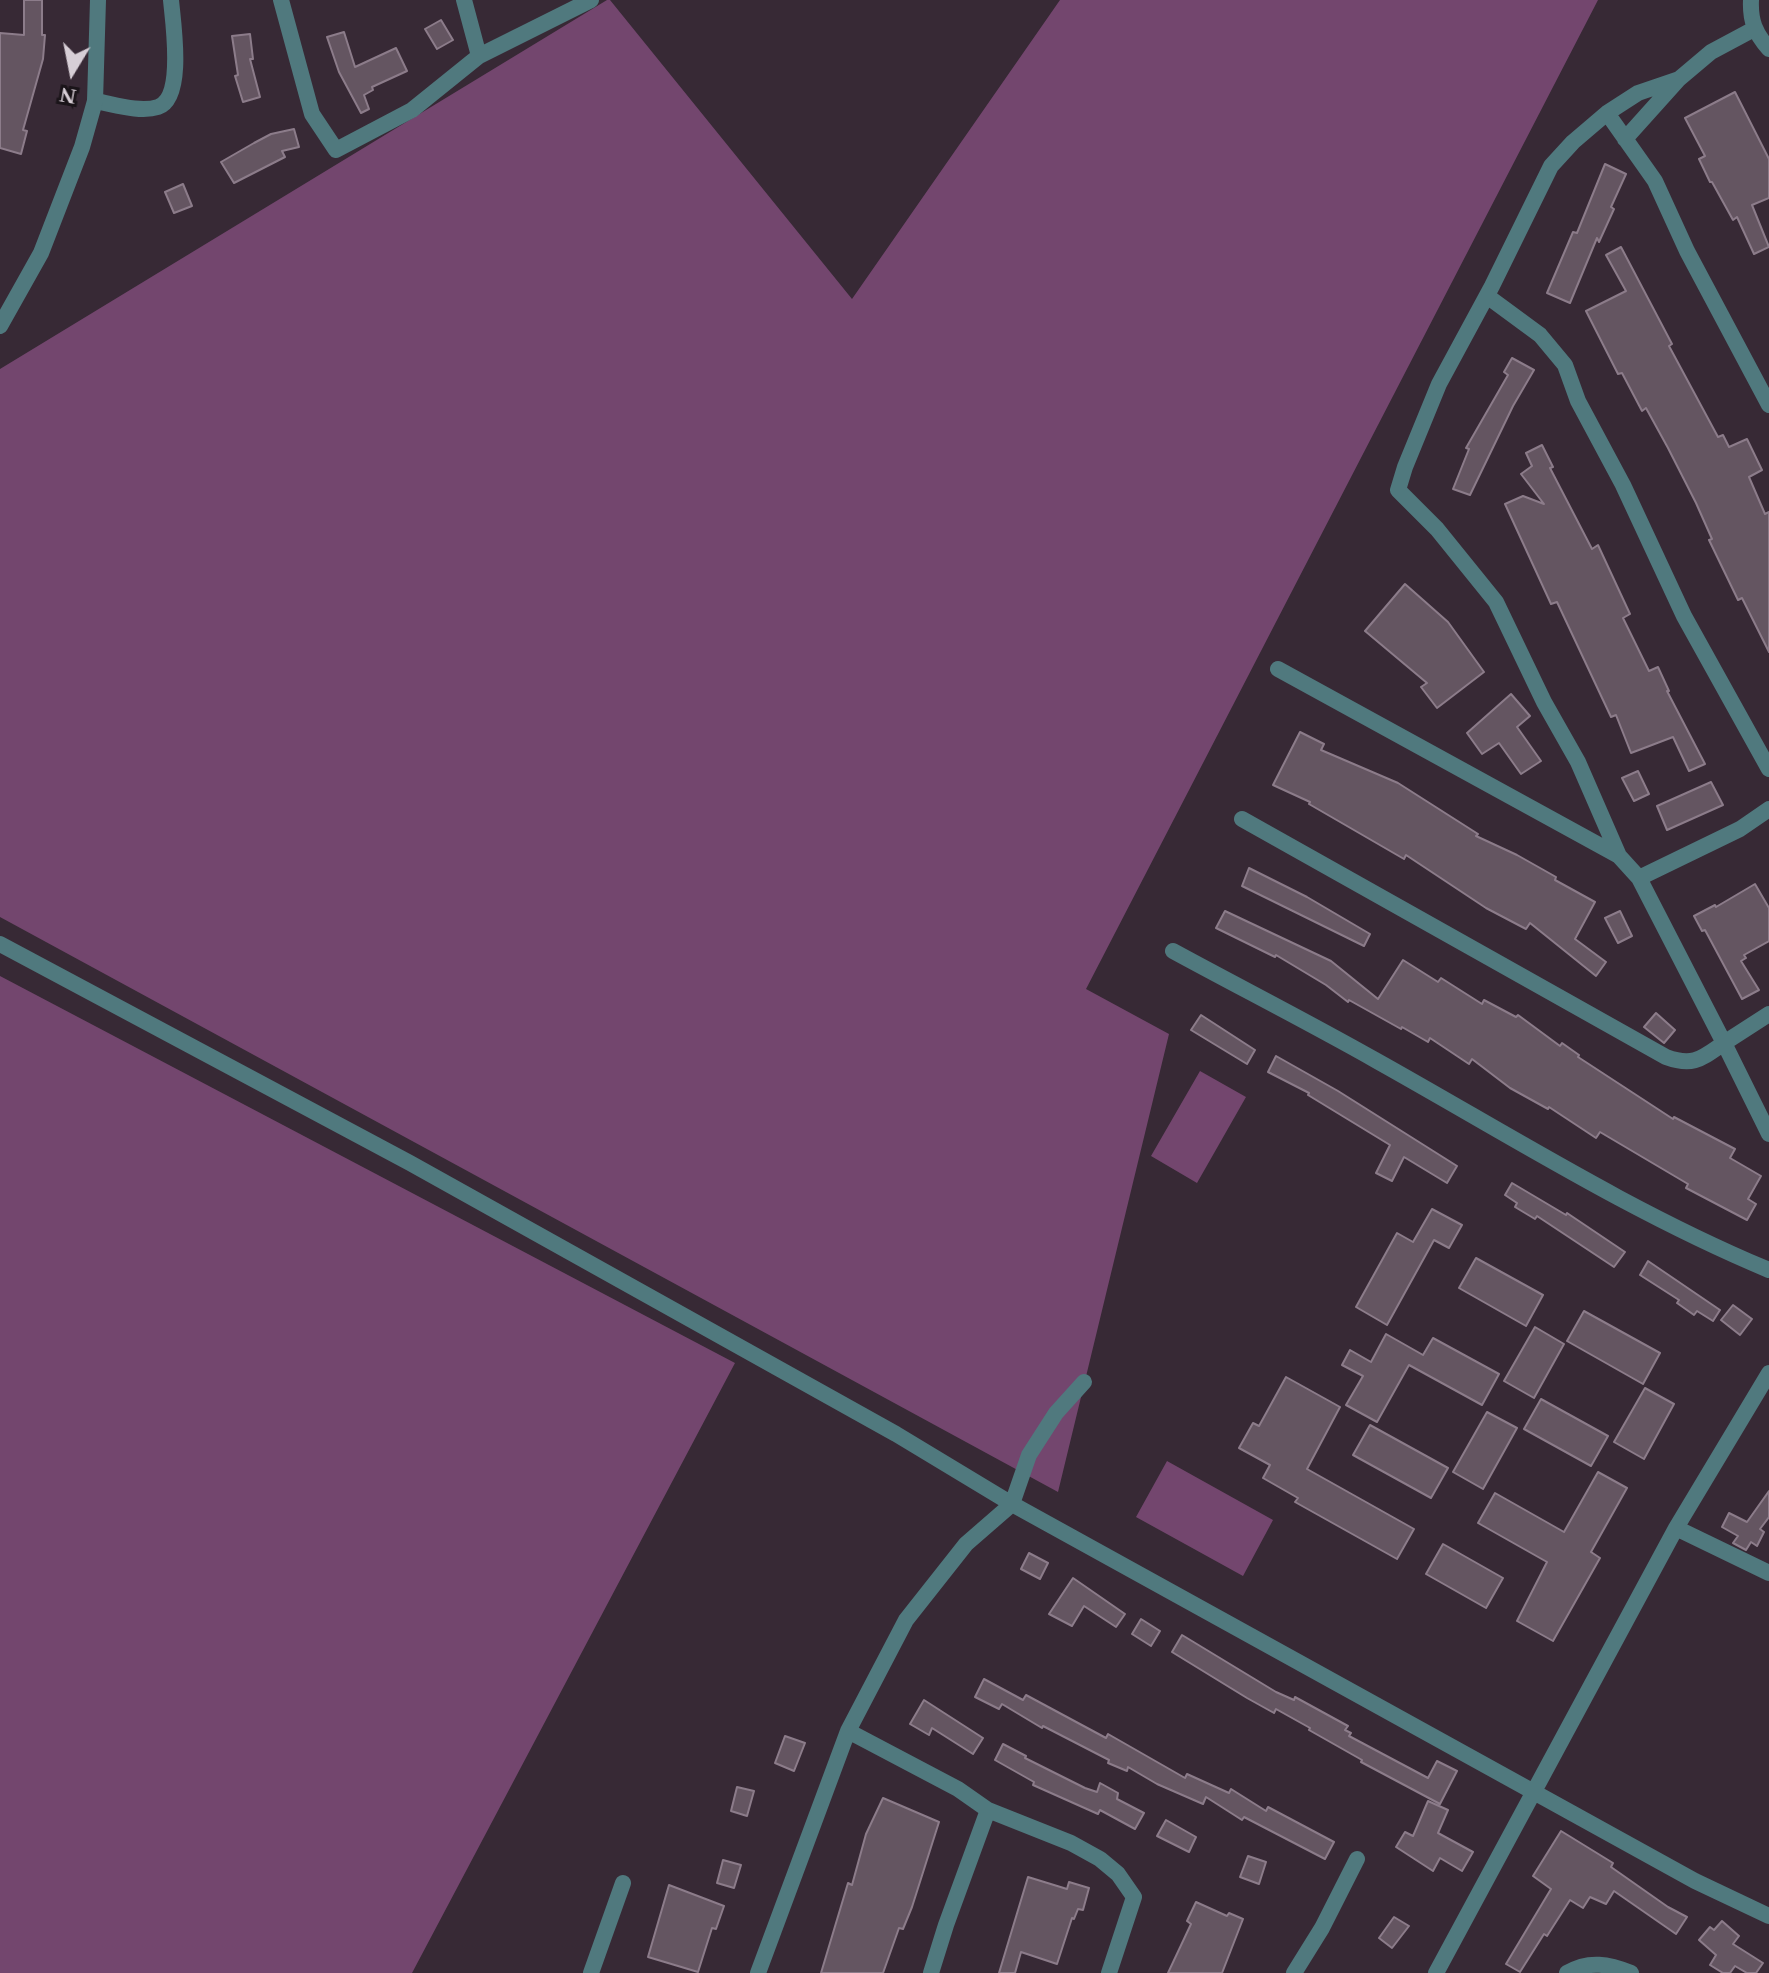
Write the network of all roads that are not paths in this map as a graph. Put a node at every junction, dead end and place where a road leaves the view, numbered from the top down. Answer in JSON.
{"nodes":[{"id":1,"x":98,"y":0,"type":"edge"},
{"id":2,"x":171,"y":0,"type":"edge"},
{"id":3,"x":281,"y":0,"type":"edge"},
{"id":4,"x":464,"y":0,"type":"edge"},
{"id":5,"x":591,"y":0,"type":"edge"},
{"id":6,"x":1751,"y":0,"type":"edge"},
{"id":7,"x":1754,"y":29,"type":"junction"},
{"id":8,"x":1769,"y":49,"type":"edge"},
{"id":9,"x":479,"y":56,"type":"junction"},
{"id":10,"x":1679,"y":79,"type":"junction"},
{"id":11,"x":95,"y":101,"type":"junction"},
{"id":12,"x":1607,"y":113,"type":"junction"},
{"id":13,"x":1625,"y":139,"type":"junction"},
{"id":14,"x":1487,"y":296,"type":"junction"},
{"id":15,"x":0,"y":326,"type":"edge"},
{"id":16,"x":1769,"y":405,"type":"edge"},
{"id":17,"x":1278,"y":669,"type":"dead end"},
{"id":18,"x":1769,"y":769,"type":"edge"},
{"id":19,"x":1769,"y":809,"type":"edge"},
{"id":20,"x":1242,"y":819,"type":"dead end"},
{"id":21,"x":1619,"y":856,"type":"junction"},
{"id":22,"x":1639,"y":878,"type":"junction"},
{"id":23,"x":0,"y":944,"type":"edge"},
{"id":24,"x":1173,"y":951,"type":"dead end"},
{"id":25,"x":1769,"y":1014,"type":"edge"},
{"id":26,"x":1724,"y":1043,"type":"junction"},
{"id":27,"x":1769,"y":1134,"type":"edge"},
{"id":28,"x":1769,"y":1270,"type":"edge"},
{"id":29,"x":1769,"y":1373,"type":"edge"},
{"id":30,"x":1084,"y":1382,"type":"dead end"},
{"id":31,"x":1012,"y":1504,"type":"junction"},
{"id":32,"x":1676,"y":1528,"type":"junction"},
{"id":33,"x":1769,"y":1573,"type":"edge"},
{"id":34,"x":848,"y":1731,"type":"junction"},
{"id":35,"x":1534,"y":1791,"type":"junction"},
{"id":36,"x":988,"y":1810,"type":"junction"},
{"id":37,"x":1357,"y":1859,"type":"dead end"},
{"id":38,"x":623,"y":1883,"type":"dead end"},
{"id":39,"x":1769,"y":1916,"type":"edge"},
{"id":40,"x":591,"y":1973,"type":"edge"},
{"id":41,"x":758,"y":1973,"type":"edge"},
{"id":42,"x":931,"y":1973,"type":"edge"},
{"id":43,"x":1109,"y":1973,"type":"edge"},
{"id":44,"x":1294,"y":1973,"type":"edge"},
{"id":45,"x":1436,"y":1973,"type":"edge"},
{"id":46,"x":1567,"y":1973,"type":"edge"},
{"id":47,"x":1631,"y":1973,"type":"edge"}],
"edges":[{"from":1,"to":11,"type":"street"},
{"from":2,"to":11,"type":"street"},
{"from":3,"to":9,"type":"street"},
{"from":4,"to":9,"type":"street"},
{"from":5,"to":9,"type":"street"},
{"from":6,"to":7,"type":"street"},
{"from":7,"to":8,"type":"street"},
{"from":7,"to":10,"type":"street"},
{"from":10,"to":12,"type":"street"},
{"from":10,"to":13,"type":"street"},
{"from":11,"to":15,"type":"street"},
{"from":12,"to":13,"type":"street"},
{"from":12,"to":14,"type":"street"},
{"from":13,"to":16,"type":"street"},
{"from":14,"to":18,"type":"street"},
{"from":14,"to":21,"type":"street"},
{"from":17,"to":21,"type":"street"},
{"from":19,"to":22,"type":"street"},
{"from":20,"to":26,"type":"street"},
{"from":21,"to":22,"type":"street"},
{"from":22,"to":26,"type":"street"},
{"from":23,"to":31,"type":"street"},
{"from":24,"to":28,"type":"street"},
{"from":25,"to":26,"type":"street"},
{"from":26,"to":27,"type":"street"},
{"from":29,"to":32,"type":"street"},
{"from":30,"to":31,"type":"street"},
{"from":31,"to":34,"type":"street"},
{"from":31,"to":35,"type":"street"},
{"from":32,"to":33,"type":"street"},
{"from":32,"to":35,"type":"street"},
{"from":34,"to":36,"type":"street"},
{"from":34,"to":41,"type":"street"},
{"from":35,"to":39,"type":"street"},
{"from":35,"to":45,"type":"street"},
{"from":36,"to":42,"type":"street"},
{"from":36,"to":43,"type":"street"},
{"from":37,"to":44,"type":"street"},
{"from":38,"to":40,"type":"street"},
{"from":46,"to":47,"type":"street"}]}
